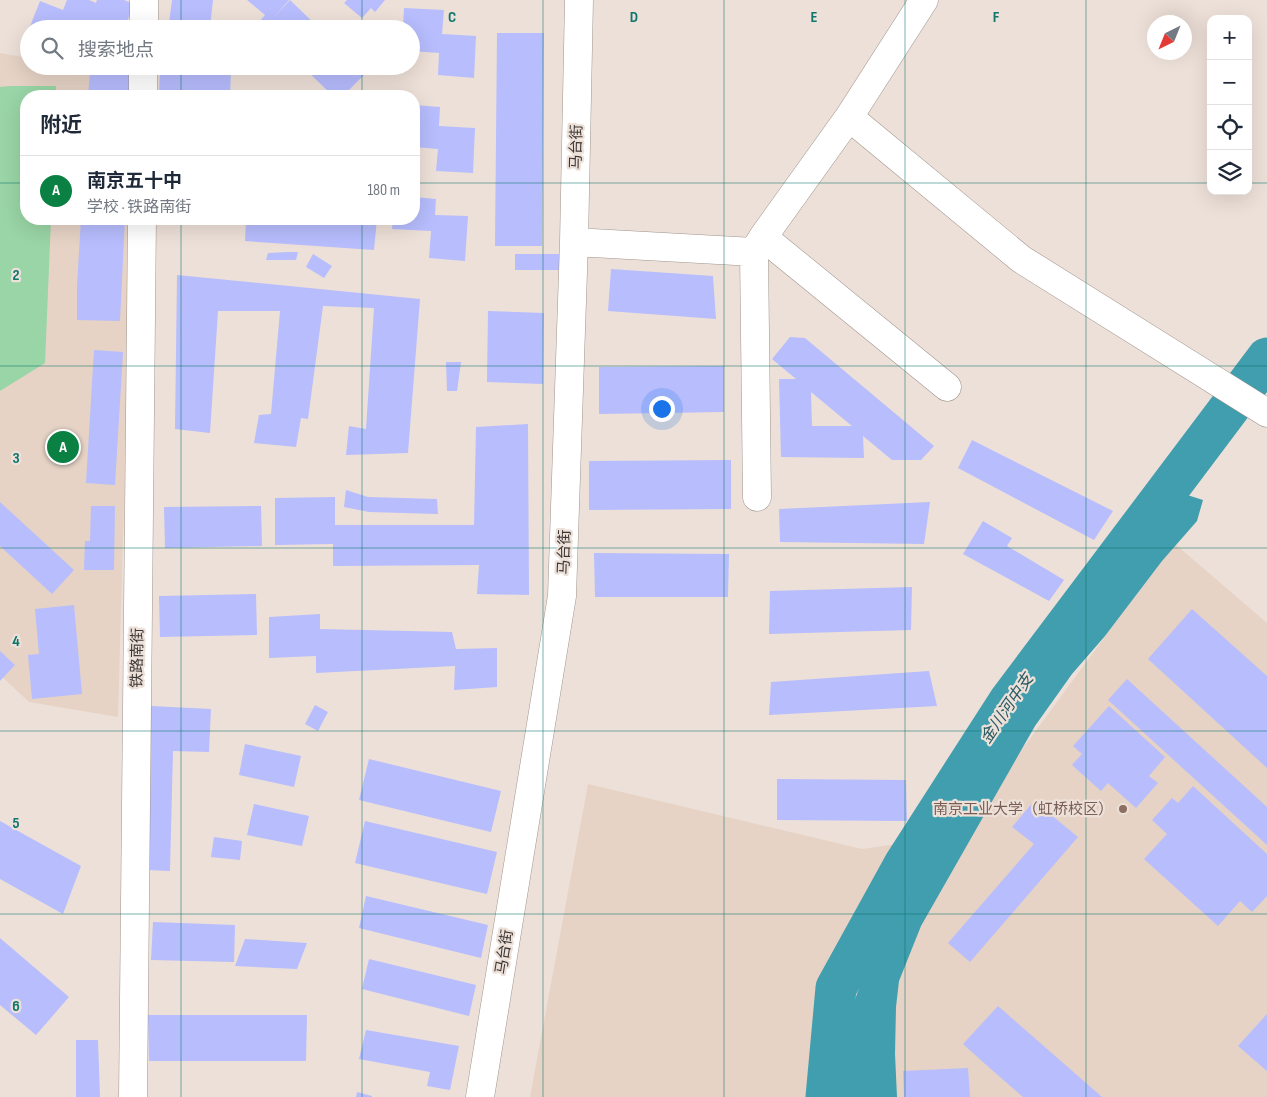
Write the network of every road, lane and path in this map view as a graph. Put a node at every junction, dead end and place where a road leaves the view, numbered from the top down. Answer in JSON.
{"nodes":[{"id":1,"x":144,"y":0,"type":"edge"},
{"id":2,"x":579,"y":0,"type":"edge"},
{"id":3,"x":924,"y":0,"type":"edge"},
{"id":4,"x":144,"y":20,"type":"edge"},
{"id":5,"x":143,"y":75,"type":"edge"},
{"id":6,"x":143,"y":90,"type":"edge"},
{"id":7,"x":850,"y":117,"type":"junction"},
{"id":8,"x":142,"y":225,"type":"edge"},
{"id":9,"x":574,"y":242,"type":"junction"},
{"id":10,"x":758,"y":245,"type":"junction"},
{"id":11,"x":946,"y":386,"type":"dead end"},
{"id":12,"x":1267,"y":413,"type":"edge"},
{"id":13,"x":757,"y":497,"type":"dead end"},
{"id":14,"x":133,"y":1097,"type":"edge"},
{"id":15,"x":480,"y":1097,"type":"edge"}],
"edges":[{"from":1,"to":4,"type":"street"},
{"from":2,"to":9,"type":"street","name":"马台街"},
{"from":3,"to":7,"type":"street"},
{"from":5,"to":6,"type":"street"},
{"from":7,"to":10,"type":"street"},
{"from":7,"to":12,"type":"street"},
{"from":8,"to":14,"type":"street","name":"铁路南街"},
{"from":9,"to":10,"type":"street"},
{"from":9,"to":15,"type":"street","name":"马台街"},
{"from":10,"to":11,"type":"street"},
{"from":10,"to":13,"type":"street"}]}
